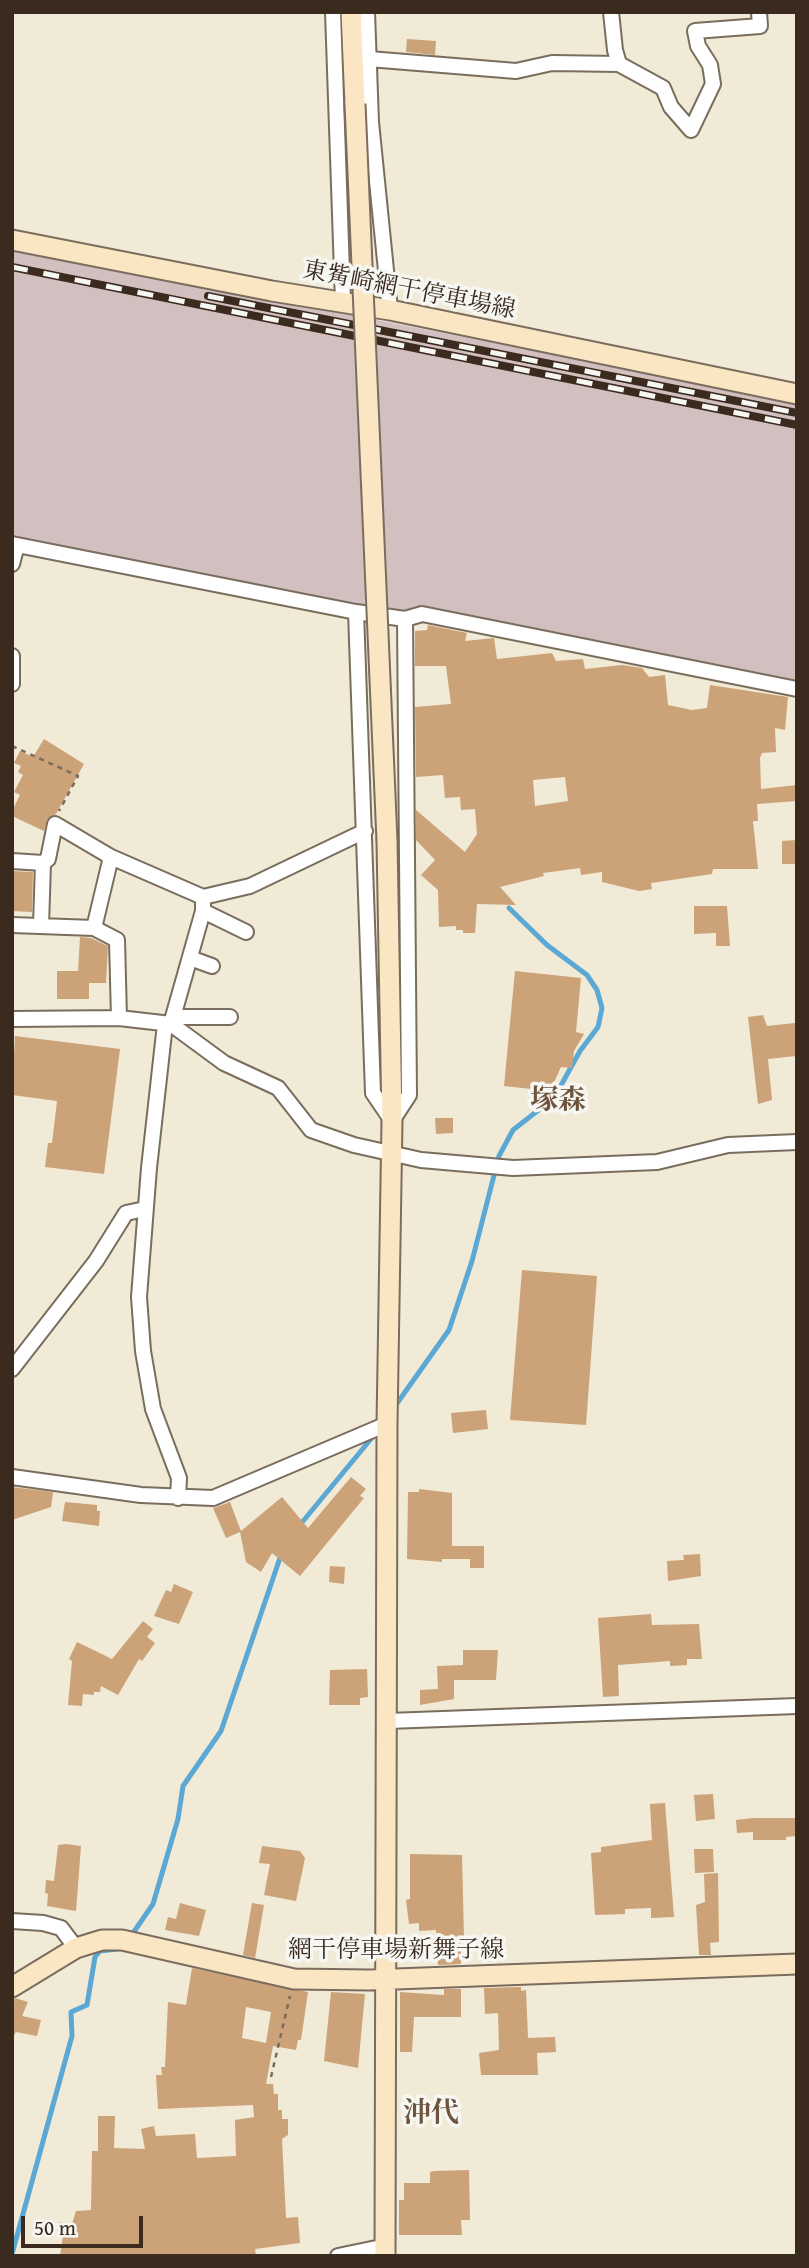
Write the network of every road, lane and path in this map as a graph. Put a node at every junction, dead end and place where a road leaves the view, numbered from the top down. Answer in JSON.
{"nodes":[{"id":1,"x":333,"y":12,"type":"edge"},
{"id":2,"x":351,"y":12,"type":"edge"},
{"id":3,"x":367,"y":12,"type":"edge"},
{"id":4,"x":611,"y":12,"type":"edge"},
{"id":5,"x":759,"y":12,"type":"edge"},
{"id":6,"x":369,"y":59,"type":"junction"},
{"id":7,"x":620,"y":64,"type":"junction"},
{"id":8,"x":12,"y":240,"type":"edge"},
{"id":9,"x":343,"y":301,"type":"junction"},
{"id":10,"x":390,"y":310,"type":"junction"},
{"id":11,"x":797,"y":394,"type":"edge"},
{"id":12,"x":15,"y":544,"type":"edge"},
{"id":13,"x":12,"y":564,"type":"edge"},
{"id":14,"x":356,"y":612,"type":"junction"},
{"id":15,"x":405,"y":619,"type":"junction"},
{"id":16,"x":12,"y":656,"type":"edge"},
{"id":17,"x":12,"y":684,"type":"edge"},
{"id":18,"x":797,"y":689,"type":"edge"},
{"id":19,"x":12,"y":746,"type":"edge"},
{"id":20,"x":55,"y":824,"type":"junction"},
{"id":21,"x":365,"y":831,"type":"junction"},
{"id":22,"x":111,"y":857,"type":"junction"},
{"id":23,"x":12,"y":861,"type":"edge"},
{"id":24,"x":43,"y":863,"type":"junction"},
{"id":25,"x":203,"y":904,"type":"junction"},
{"id":26,"x":12,"y":925,"type":"edge"},
{"id":27,"x":41,"y":926,"type":"junction"},
{"id":28,"x":94,"y":928,"type":"junction"},
{"id":29,"x":246,"y":932,"type":"dead end"},
{"id":30,"x":190,"y":958,"type":"junction"},
{"id":31,"x":212,"y":966,"type":"dead end"},
{"id":32,"x":230,"y":1017,"type":"dead end"},
{"id":33,"x":119,"y":1018,"type":"junction"},
{"id":34,"x":12,"y":1019,"type":"edge"},
{"id":35,"x":170,"y":1022,"type":"junction"},
{"id":36,"x":392,"y":1121,"type":"junction"},
{"id":37,"x":797,"y":1142,"type":"edge"},
{"id":38,"x":390,"y":1154,"type":"junction"},
{"id":39,"x":145,"y":1209,"type":"junction"},
{"id":40,"x":12,"y":1368,"type":"edge"},
{"id":41,"x":387,"y":1424,"type":"junction"},
{"id":42,"x":12,"y":1476,"type":"edge"},
{"id":43,"x":178,"y":1498,"type":"junction"},
{"id":44,"x":797,"y":1706,"type":"edge"},
{"id":45,"x":388,"y":1721,"type":"junction"},
{"id":46,"x":12,"y":1921,"type":"edge"},
{"id":47,"x":76,"y":1948,"type":"junction"},
{"id":48,"x":797,"y":1964,"type":"edge"},
{"id":49,"x":293,"y":1979,"type":"junction"},
{"id":50,"x":386,"y":1979,"type":"junction"},
{"id":51,"x":12,"y":1987,"type":"edge"},
{"id":52,"x":271,"y":2077,"type":"dead end"},
{"id":53,"x":385,"y":2251,"type":"edge"},
{"id":54,"x":338,"y":2256,"type":"edge"}],
"edges":[{"from":1,"to":9,"type":"street"},
{"from":2,"to":36,"type":"street","bridge":true},
{"from":3,"to":6,"type":"street"},
{"from":4,"to":7,"type":"street"},
{"from":5,"to":7,"type":"street"},
{"from":6,"to":7,"type":"street"},
{"from":6,"to":10,"type":"street"},
{"from":8,"to":9,"type":"street","name":"東觜崎網干停車場線"},
{"from":9,"to":10,"type":"street","name":"東觜崎網干停車場線"},
{"from":10,"to":11,"type":"street","name":"東觜崎網干停車場線"},
{"from":12,"to":13,"type":"street"},
{"from":12,"to":14,"type":"street"},
{"from":14,"to":15,"type":"street"},
{"from":14,"to":21,"type":"street"},
{"from":15,"to":18,"type":"street"},
{"from":15,"to":36,"type":"street"},
{"from":16,"to":17,"type":"street"},
{"from":19,"to":20,"type":"path"},
{"from":20,"to":22,"type":"street"},
{"from":20,"to":24,"type":"street"},
{"from":21,"to":25,"type":"street"},
{"from":21,"to":36,"type":"street"},
{"from":22,"to":25,"type":"street"},
{"from":22,"to":28,"type":"street"},
{"from":23,"to":24,"type":"street"},
{"from":24,"to":27,"type":"street"},
{"from":25,"to":29,"type":"street"},
{"from":25,"to":30,"type":"street"},
{"from":26,"to":27,"type":"street"},
{"from":27,"to":28,"type":"street"},
{"from":28,"to":33,"type":"street"},
{"from":30,"to":31,"type":"street"},
{"from":30,"to":35,"type":"street"},
{"from":32,"to":35,"type":"street"},
{"from":33,"to":34,"type":"street"},
{"from":33,"to":35,"type":"street"},
{"from":35,"to":38,"type":"street"},
{"from":35,"to":39,"type":"street"},
{"from":36,"to":38,"type":"street"},
{"from":37,"to":38,"type":"street"},
{"from":38,"to":41,"type":"street"},
{"from":39,"to":40,"type":"street"},
{"from":39,"to":43,"type":"street"},
{"from":41,"to":43,"type":"street"},
{"from":41,"to":45,"type":"street"},
{"from":42,"to":43,"type":"street"},
{"from":44,"to":45,"type":"street"},
{"from":45,"to":50,"type":"street"},
{"from":46,"to":47,"type":"street"},
{"from":47,"to":49,"type":"street","name":"網干停車場新舞子線"},
{"from":47,"to":51,"type":"street","name":"網干停車場新舞子線"},
{"from":48,"to":50,"type":"street","name":"網干停車場新舞子線"},
{"from":49,"to":50,"type":"street","name":"網干停車場新舞子線"},
{"from":49,"to":52,"type":"path"},
{"from":50,"to":53,"type":"street"},
{"from":53,"to":54,"type":"street"}]}
